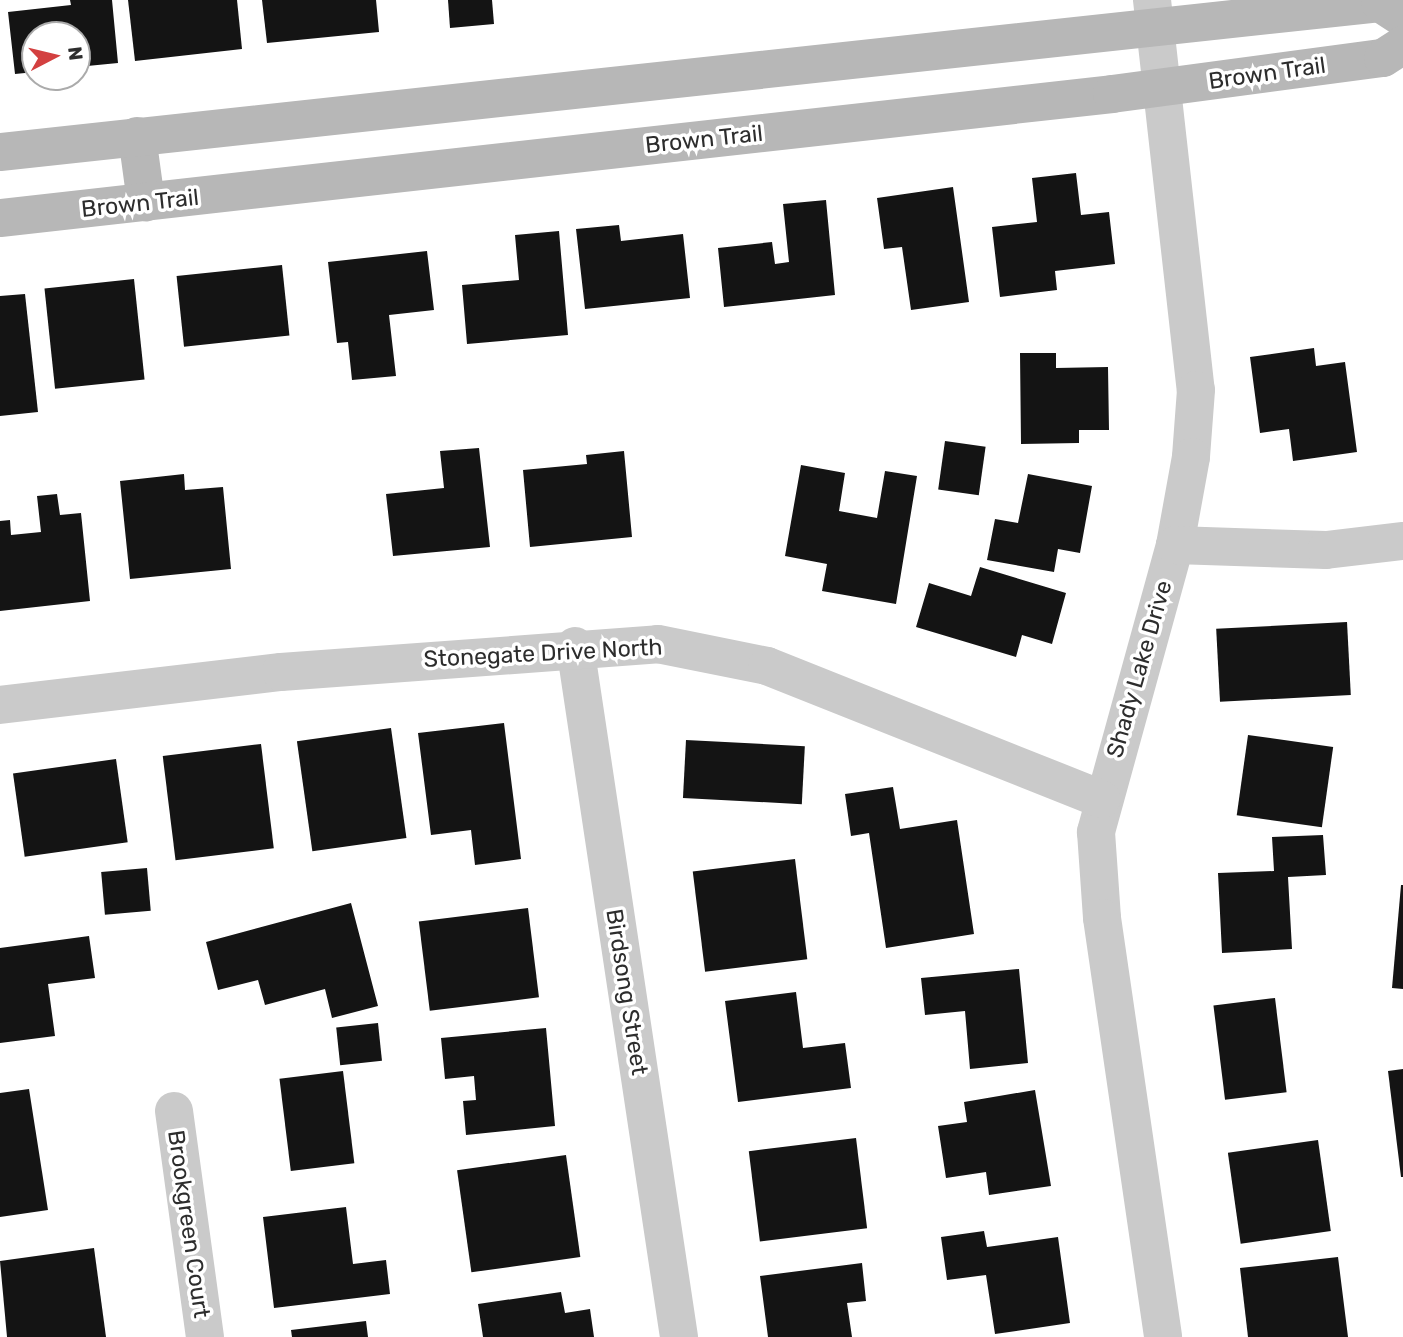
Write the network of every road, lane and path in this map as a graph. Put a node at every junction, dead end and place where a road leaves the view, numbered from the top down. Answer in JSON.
{"nodes":[{"id":1,"x":1153,"y":15,"type":"edge"},
{"id":2,"x":1403,"y":18,"type":"edge"},
{"id":3,"x":1403,"y":45,"type":"edge"},
{"id":4,"x":1162,"y":87,"type":"junction"},
{"id":5,"x":137,"y":136,"type":"junction"},
{"id":6,"x":0,"y":152,"type":"edge"},
{"id":7,"x":146,"y":202,"type":"junction"},
{"id":8,"x":0,"y":218,"type":"edge"},
{"id":9,"x":1403,"y":541,"type":"edge"},
{"id":10,"x":1175,"y":545,"type":"junction"},
{"id":11,"x":575,"y":646,"type":"junction"},
{"id":12,"x":0,"y":705,"type":"edge"},
{"id":13,"x":1102,"y":799,"type":"junction"},
{"id":14,"x":174,"y":1111,"type":"dead end"},
{"id":15,"x":205,"y":1337,"type":"edge"},
{"id":16,"x":679,"y":1337,"type":"edge"},
{"id":17,"x":1163,"y":1337,"type":"edge"}],
"edges":[{"from":1,"to":2,"type":"street"},
{"from":1,"to":4,"type":"street","name":"Shady Lake Drive"},
{"from":1,"to":5,"type":"street"},
{"from":3,"to":4,"type":"street","name":"Brown Trail"},
{"from":4,"to":7,"type":"street","name":"Brown Trail"},
{"from":4,"to":10,"type":"street","name":"Shady Lake Drive"},
{"from":5,"to":6,"type":"street"},
{"from":5,"to":7,"type":"street"},
{"from":7,"to":8,"type":"street","name":"Brown Trail"},
{"from":9,"to":10,"type":"street"},
{"from":10,"to":13,"type":"street","name":"Shady Lake Drive"},
{"from":11,"to":12,"type":"street","name":"Stonegate Drive North"},
{"from":11,"to":13,"type":"street","name":"Stonegate Drive North"},
{"from":11,"to":16,"type":"street","name":"Birdsong Street"},
{"from":13,"to":17,"type":"street","name":"Shady Lake Drive"},
{"from":14,"to":15,"type":"street","name":"Brookgreen Court"}]}
